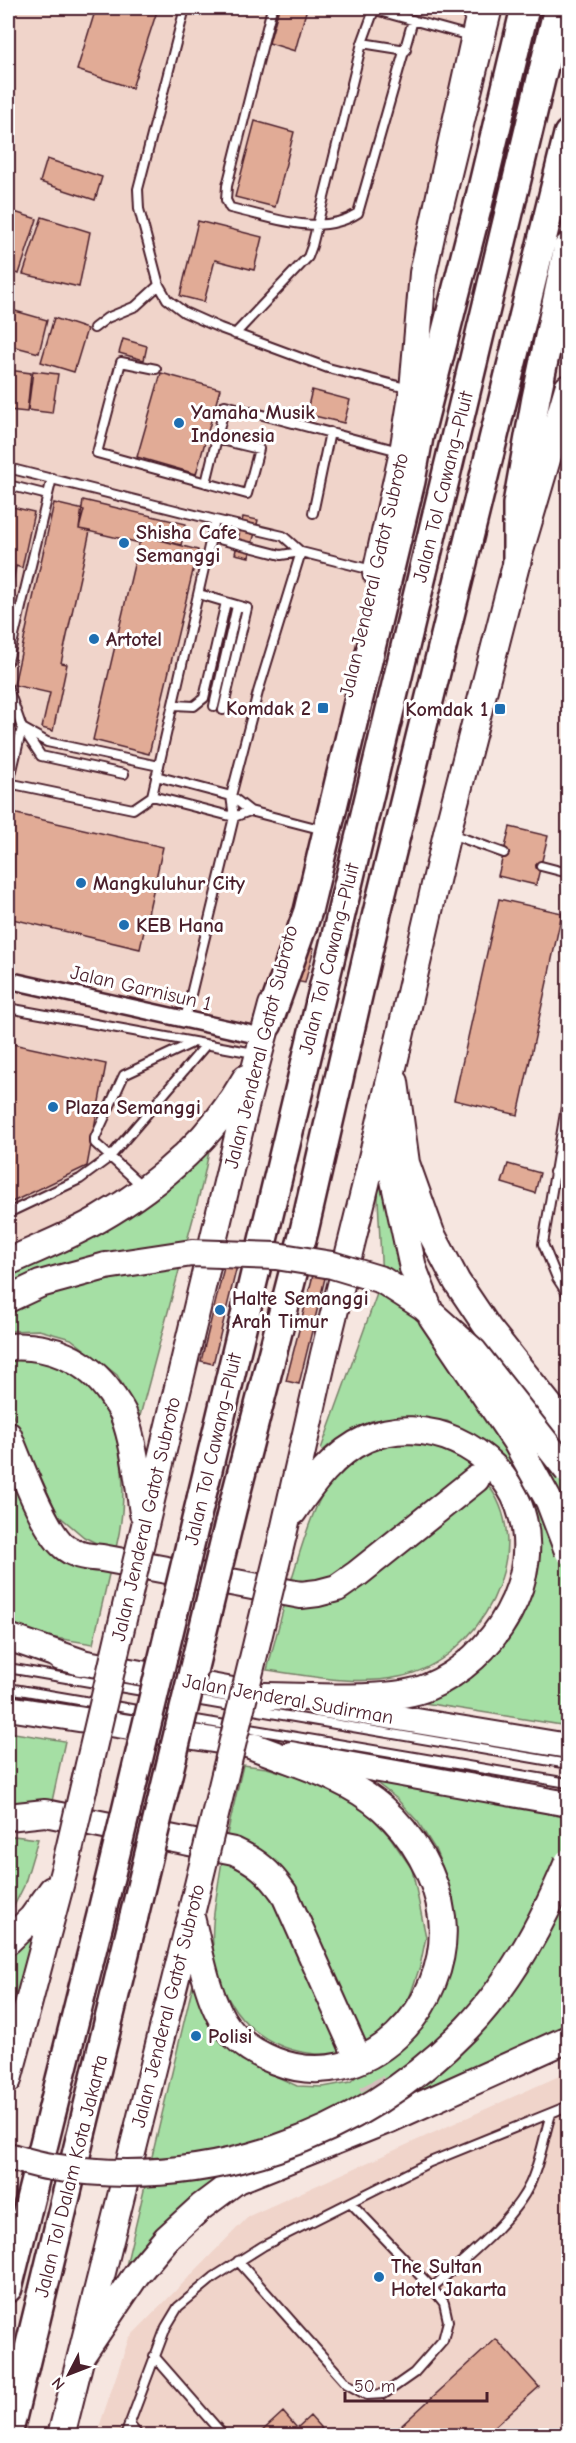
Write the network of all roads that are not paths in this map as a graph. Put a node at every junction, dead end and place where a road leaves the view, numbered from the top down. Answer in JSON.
{"nodes":[{"id":1,"x":184,"y":8,"type":"edge"},
{"id":2,"x":272,"y":8,"type":"edge"},
{"id":3,"x":483,"y":8,"type":"edge"},
{"id":4,"x":525,"y":8,"type":"edge"},
{"id":5,"x":558,"y":8,"type":"edge"},
{"id":6,"x":371,"y":9,"type":"edge"},
{"id":7,"x":413,"y":20,"type":"junction"},
{"id":8,"x":474,"y":37,"type":"junction"},
{"id":9,"x":362,"y":43,"type":"junction"},
{"id":10,"x":406,"y":50,"type":"junction"},
{"id":11,"x":568,"y":134,"type":"edge"},
{"id":12,"x":445,"y":220,"type":"dead end"},
{"id":13,"x":316,"y":226,"type":"junction"},
{"id":14,"x":441,"y":231,"type":"dead end"},
{"id":15,"x":568,"y":247,"type":"edge"},
{"id":16,"x":423,"y":273,"type":"junction"},
{"id":17,"x":159,"y":285,"type":"junction"},
{"id":18,"x":94,"y":328,"type":"dead end"},
{"id":19,"x":235,"y":334,"type":"junction"},
{"id":20,"x":156,"y":369,"type":"dead end"},
{"id":21,"x":568,"y":388,"type":"edge"},
{"id":22,"x":413,"y":390,"type":"junction"},
{"id":23,"x":542,"y":417,"type":"dead end"},
{"id":24,"x":330,"y":432,"type":"junction"},
{"id":25,"x":217,"y":439,"type":"junction"},
{"id":26,"x":403,"y":452,"type":"junction"},
{"id":27,"x":8,"y":468,"type":"edge"},
{"id":28,"x":52,"y":478,"type":"junction"},
{"id":29,"x":206,"y":483,"type":"junction"},
{"id":30,"x":8,"y":485,"type":"edge"},
{"id":31,"x":48,"y":495,"type":"junction"},
{"id":32,"x":517,"y":504,"type":"junction"},
{"id":33,"x":313,"y":513,"type":"dead end"},
{"id":34,"x":215,"y":520,"type":"junction"},
{"id":35,"x":211,"y":537,"type":"junction"},
{"id":36,"x":301,"y":552,"type":"junction"},
{"id":37,"x":517,"y":561,"type":"junction"},
{"id":38,"x":376,"y":572,"type":"junction"},
{"id":39,"x":199,"y":594,"type":"junction"},
{"id":40,"x":226,"y":603,"type":"junction"},
{"id":41,"x":237,"y":606,"type":"junction"},
{"id":42,"x":8,"y":661,"type":"edge"},
{"id":43,"x":8,"y":688,"type":"edge"},
{"id":44,"x":174,"y":705,"type":"junction"},
{"id":45,"x":214,"y":706,"type":"dead end"},
{"id":46,"x":223,"y":710,"type":"dead end"},
{"id":47,"x":22,"y":728,"type":"junction"},
{"id":48,"x":159,"y":766,"type":"junction"},
{"id":49,"x":124,"y":774,"type":"dead end"},
{"id":50,"x":156,"y":776,"type":"junction"},
{"id":51,"x":8,"y":783,"type":"edge"},
{"id":52,"x":152,"y":796,"type":"junction"},
{"id":53,"x":231,"y":796,"type":"junction"},
{"id":54,"x":250,"y":811,"type":"junction"},
{"id":55,"x":234,"y":817,"type":"junction"},
{"id":56,"x":316,"y":828,"type":"junction"},
{"id":57,"x":447,"y":833,"type":"junction"},
{"id":58,"x":504,"y":853,"type":"dead end"},
{"id":59,"x":541,"y":866,"type":"dead end"},
{"id":60,"x":568,"y":873,"type":"edge"},
{"id":61,"x":8,"y":980,"type":"edge"},
{"id":62,"x":8,"y":1008,"type":"edge"},
{"id":63,"x":185,"y":1019,"type":"junction"},
{"id":64,"x":264,"y":1039,"type":"junction"},
{"id":65,"x":191,"y":1044,"type":"junction"},
{"id":66,"x":205,"y":1046,"type":"junction"},
{"id":67,"x":393,"y":1066,"type":"junction"},
{"id":68,"x":568,"y":1095,"type":"edge"},
{"id":69,"x":381,"y":1113,"type":"junction"},
{"id":70,"x":110,"y":1157,"type":"junction"},
{"id":71,"x":554,"y":1172,"type":"junction"},
{"id":72,"x":568,"y":1176,"type":"edge"},
{"id":73,"x":145,"y":1190,"type":"junction"},
{"id":74,"x":8,"y":1213,"type":"edge"},
{"id":75,"x":8,"y":1262,"type":"edge"},
{"id":76,"x":568,"y":1295,"type":"edge"},
{"id":77,"x":8,"y":1299,"type":"edge"},
{"id":78,"x":8,"y":1347,"type":"edge"},
{"id":79,"x":563,"y":1428,"type":"edge"},
{"id":80,"x":8,"y":1435,"type":"edge"},
{"id":81,"x":568,"y":1471,"type":"edge"},
{"id":82,"x":476,"y":1479,"type":"tunnel mouth"},
{"id":83,"x":285,"y":1530,"type":"junction"},
{"id":84,"x":144,"y":1531,"type":"junction"},
{"id":85,"x":568,"y":1551,"type":"edge"},
{"id":86,"x":8,"y":1637,"type":"edge"},
{"id":87,"x":8,"y":1649,"type":"edge"},
{"id":88,"x":80,"y":1662,"type":"junction"},
{"id":89,"x":8,"y":1668,"type":"edge"},
{"id":90,"x":265,"y":1696,"type":"junction"},
{"id":91,"x":8,"y":1703,"type":"edge"},
{"id":92,"x":568,"y":1746,"type":"edge"},
{"id":93,"x":255,"y":1747,"type":"junction"},
{"id":94,"x":568,"y":1764,"type":"edge"},
{"id":95,"x":568,"y":1783,"type":"edge"},
{"id":96,"x":568,"y":1804,"type":"edge"},
{"id":97,"x":8,"y":1817,"type":"edge"},
{"id":98,"x":568,"y":1862,"type":"edge"},
{"id":99,"x":64,"y":1869,"type":"junction"},
{"id":100,"x":102,"y":1911,"type":"joint"},
{"id":101,"x":191,"y":1913,"type":"junction"},
{"id":102,"x":134,"y":1917,"type":"joint"},
{"id":103,"x":8,"y":1941,"type":"edge"},
{"id":104,"x":568,"y":2039,"type":"edge"},
{"id":105,"x":353,"y":2047,"type":"tunnel mouth"},
{"id":106,"x":8,"y":2080,"type":"edge"},
{"id":107,"x":373,"y":2086,"type":"tunnel mouth"},
{"id":108,"x":568,"y":2106,"type":"edge"},
{"id":109,"x":551,"y":2114,"type":"junction"},
{"id":110,"x":390,"y":2119,"type":"junction"},
{"id":111,"x":8,"y":2156,"type":"edge"},
{"id":112,"x":351,"y":2203,"type":"junction"},
{"id":113,"x":238,"y":2261,"type":"junction"},
{"id":114,"x":8,"y":2288,"type":"edge"},
{"id":115,"x":432,"y":2288,"type":"junction"},
{"id":116,"x":82,"y":2355,"type":"junction"},
{"id":117,"x":154,"y":2356,"type":"junction"},
{"id":118,"x":129,"y":2424,"type":"junction"},
{"id":119,"x":8,"y":2435,"type":"edge"},
{"id":120,"x":61,"y":2436,"type":"edge"},
{"id":121,"x":125,"y":2436,"type":"edge"},
{"id":122,"x":139,"y":2436,"type":"edge"},
{"id":123,"x":224,"y":2436,"type":"edge"}],
"edges":[{"from":1,"to":17,"type":"lane"},
{"from":2,"to":13,"type":"lane"},
{"from":3,"to":8,"type":"highway","name":"Jalan Jenderal Gatot Subroto"},
{"from":3,"to":12,"type":"lane"},
{"from":4,"to":64,"type":"highway"},
{"from":5,"to":100,"type":"highway","name":"Jalan Tol Cawang–Pluit","bridge":true},
{"from":6,"to":7,"type":"lane"},
{"from":6,"to":9,"type":"lane"},
{"from":7,"to":8,"type":"lane"},
{"from":7,"to":10,"type":"lane"},
{"from":8,"to":16,"type":"highway","name":"Jalan Jenderal Gatot Subroto"},
{"from":9,"to":10,"type":"lane"},
{"from":9,"to":13,"type":"lane"},
{"from":10,"to":13,"type":"lane"},
{"from":11,"to":102,"type":"highway","name":"Jalan Tol Cawang–Pluit","bridge":true},
{"from":13,"to":19,"type":"lane"},
{"from":14,"to":16,"type":"lane"},
{"from":15,"to":32,"type":"highway"},
{"from":16,"to":22,"type":"highway","name":"Jalan Jenderal Gatot Subroto"},
{"from":17,"to":18,"type":"lane"},
{"from":17,"to":19,"type":"lane"},
{"from":19,"to":22,"type":"lane"},
{"from":20,"to":29,"type":"lane"},
{"from":21,"to":37,"type":"highway","name":"Jalan Jenderal Gatot Subroto"},
{"from":22,"to":26,"type":"highway","name":"Jalan Jenderal Gatot Subroto"},
{"from":23,"to":32,"type":"lane"},
{"from":24,"to":25,"type":"lane"},
{"from":24,"to":26,"type":"lane"},
{"from":24,"to":33,"type":"lane"},
{"from":25,"to":29,"type":"lane"},
{"from":25,"to":29,"type":"lane"},
{"from":26,"to":38,"type":"highway","name":"Jalan Jenderal Gatot Subroto"},
{"from":27,"to":28,"type":"lane"},
{"from":28,"to":31,"type":"lane"},
{"from":28,"to":34,"type":"lane"},
{"from":30,"to":31,"type":"lane"},
{"from":31,"to":42,"type":"lane"},
{"from":32,"to":37,"type":"highway"},
{"from":34,"to":35,"type":"lane"},
{"from":34,"to":36,"type":"lane"},
{"from":35,"to":36,"type":"lane"},
{"from":35,"to":39,"type":"lane"},
{"from":36,"to":38,"type":"lane"},
{"from":36,"to":53,"type":"lane"},
{"from":37,"to":57,"type":"highway","name":"Jalan Jenderal Gatot Subroto"},
{"from":38,"to":56,"type":"highway","name":"Jalan Jenderal Gatot Subroto"},
{"from":39,"to":40,"type":"lane"},
{"from":39,"to":44,"type":"lane"},
{"from":40,"to":41,"type":"lane"},
{"from":40,"to":44,"type":"lane"},
{"from":41,"to":45,"type":"lane"},
{"from":41,"to":46,"type":"lane"},
{"from":43,"to":47,"type":"lane"},
{"from":44,"to":48,"type":"lane"},
{"from":47,"to":48,"type":"lane"},
{"from":47,"to":49,"type":"lane"},
{"from":47,"to":51,"type":"lane"},
{"from":48,"to":50,"type":"lane"},
{"from":50,"to":52,"type":"lane"},
{"from":50,"to":53,"type":"lane"},
{"from":51,"to":52,"type":"lane"},
{"from":52,"to":55,"type":"lane"},
{"from":53,"to":54,"type":"lane"},
{"from":53,"to":55,"type":"lane"},
{"from":54,"to":55,"type":"lane"},
{"from":54,"to":56,"type":"lane"},
{"from":55,"to":63,"type":"lane"},
{"from":56,"to":64,"type":"highway","name":"Jalan Jenderal Gatot Subroto"},
{"from":57,"to":58,"type":"lane"},
{"from":57,"to":67,"type":"highway","name":"Jalan Jenderal Gatot Subroto"},
{"from":59,"to":60,"type":"lane"},
{"from":61,"to":63,"type":"street","name":"Jalan Garnisun 1"},
{"from":62,"to":65,"type":"lane"},
{"from":63,"to":64,"type":"street","name":"Jalan Garnisun 1"},
{"from":64,"to":66,"type":"lane"},
{"from":64,"to":73,"type":"highway"},
{"from":64,"to":84,"type":"highway","name":"Jalan Jenderal Gatot Subroto"},
{"from":65,"to":66,"type":"lane"},
{"from":65,"to":70,"type":"lane"},
{"from":66,"to":70,"type":"lane"},
{"from":67,"to":69,"type":"highway","name":"Jalan Jenderal Gatot Subroto"},
{"from":67,"to":79,"type":"highway"},
{"from":68,"to":71,"type":"lane"},
{"from":69,"to":83,"type":"highway","name":"Jalan Jenderal Gatot Subroto"},
{"from":69,"to":85,"type":"highway","bridge":true},
{"from":70,"to":73,"type":"lane"},
{"from":70,"to":74,"type":"lane"},
{"from":71,"to":72,"type":"lane"},
{"from":71,"to":76,"type":"lane"},
{"from":73,"to":75,"type":"highway"},
{"from":77,"to":81,"type":"highway","bridge":true},
{"from":78,"to":84,"type":"highway"},
{"from":80,"to":82,"type":"highway"},
{"from":83,"to":90,"type":"highway"},
{"from":83,"to":101,"type":"highway","name":"Jalan Jenderal Gatot Subroto","bridge":true},
{"from":84,"to":99,"type":"highway","name":"Jalan Jenderal Gatot Subroto","bridge":true},
{"from":86,"to":88,"type":"highway"},
{"from":87,"to":88,"type":"main road","name":"Jalan Jenderal Sudirman"},
{"from":88,"to":90,"type":"main road","name":"Jalan Jenderal Sudirman"},
{"from":89,"to":94,"type":"lane"},
{"from":90,"to":92,"type":"main road","name":"Jalan Jenderal Sudirman"},
{"from":91,"to":93,"type":"main road"},
{"from":91,"to":95,"type":"lane"},
{"from":93,"to":96,"type":"main road"},
{"from":93,"to":101,"type":"highway"},
{"from":97,"to":105,"type":"highway"},
{"from":98,"to":111,"type":"highway","bridge":true},
{"from":99,"to":103,"type":"highway"},
{"from":99,"to":106,"type":"highway","name":"Jalan Jenderal Gatot Subroto"},
{"from":100,"to":114,"type":"highway","name":"Jalan Tol Dalam Kota Jakarta"},
{"from":101,"to":116,"type":"highway","name":"Jalan Jenderal Gatot Subroto"},
{"from":102,"to":119,"type":"highway","name":"Jalan Tol Dalam Kota Jakarta"},
{"from":104,"to":110,"type":"highway"},
{"from":107,"to":110,"type":"highway"},
{"from":108,"to":109,"type":"lane"},
{"from":109,"to":112,"type":"lane"},
{"from":109,"to":115,"type":"lane"},
{"from":110,"to":116,"type":"highway"},
{"from":112,"to":113,"type":"lane"},
{"from":112,"to":115,"type":"lane"},
{"from":113,"to":115,"type":"lane"},
{"from":113,"to":117,"type":"lane"},
{"from":116,"to":120,"type":"highway","name":"Jalan Jenderal Gatot Subroto"},
{"from":117,"to":118,"type":"lane"},
{"from":117,"to":123,"type":"lane"},
{"from":118,"to":121,"type":"lane"},
{"from":118,"to":122,"type":"lane"}]}
